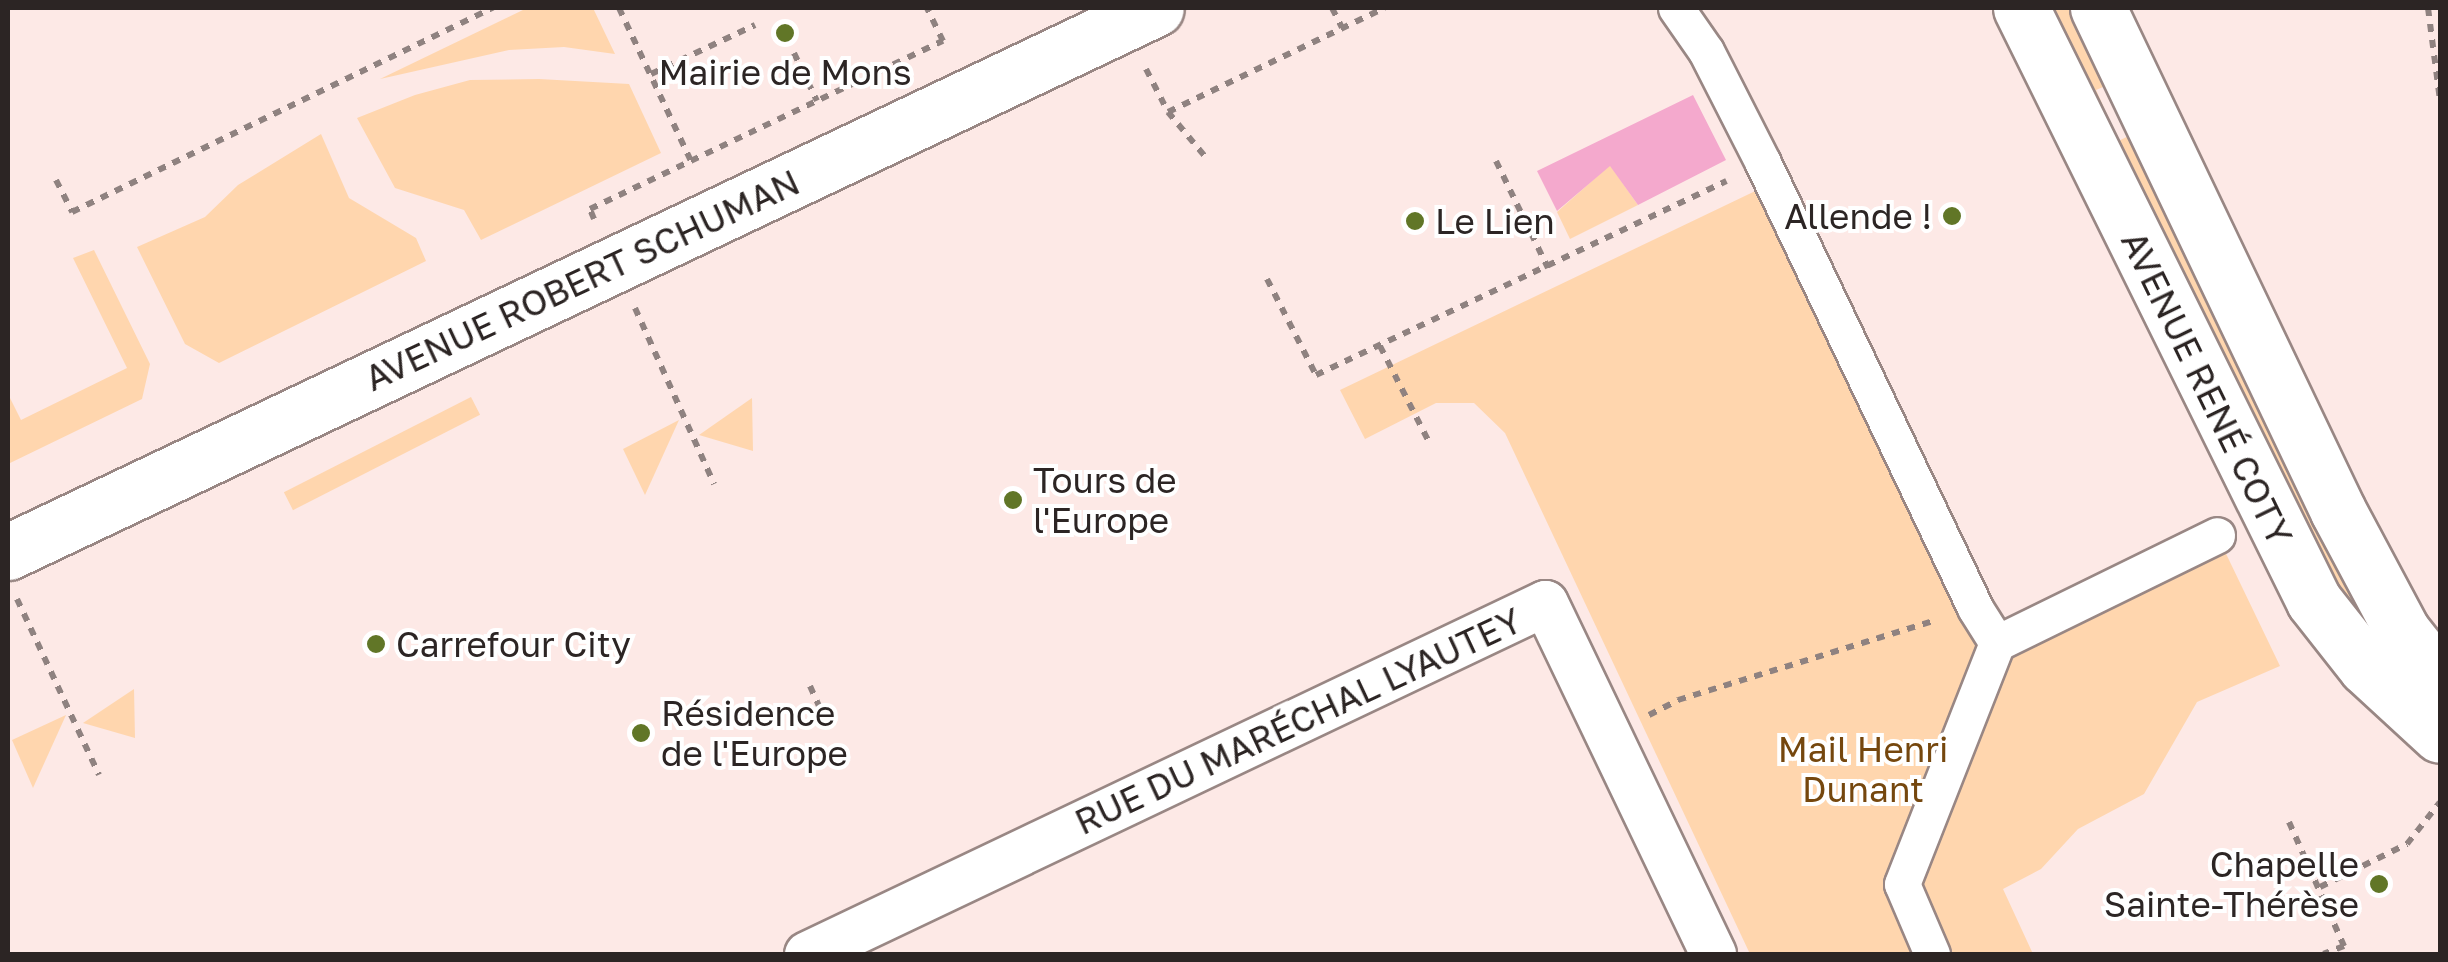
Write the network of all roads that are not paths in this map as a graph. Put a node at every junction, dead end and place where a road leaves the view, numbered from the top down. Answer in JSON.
{"nodes":[{"id":1,"x":1156,"y":8,"type":"edge"},
{"id":2,"x":1676,"y":8,"type":"edge"},
{"id":3,"x":2022,"y":8,"type":"edge"},
{"id":4,"x":2098,"y":8,"type":"edge"},
{"id":5,"x":2217,"y":535,"type":"dead end"},
{"id":6,"x":11,"y":574,"type":"edge"},
{"id":7,"x":1997,"y":643,"type":"junction"},
{"id":8,"x":2440,"y":680,"type":"edge"},
{"id":9,"x":2440,"y":736,"type":"edge"},
{"id":10,"x":807,"y":954,"type":"edge"},
{"id":11,"x":1713,"y":954,"type":"edge"},
{"id":12,"x":1932,"y":954,"type":"edge"}],
"edges":[{"from":1,"to":6,"type":"street","name":"AVENUE ROBERT SCHUMAN"},
{"from":2,"to":7,"type":"street"},
{"from":3,"to":9,"type":"street","name":"AVENUE RENÉ COTY"},
{"from":4,"to":8,"type":"street","name":"AVENUE RENÉ COTY"},
{"from":5,"to":7,"type":"street"},
{"from":7,"to":12,"type":"street"},
{"from":10,"to":11,"type":"street","name":"RUE DU MARÉCHAL LYAUTEY"}]}
